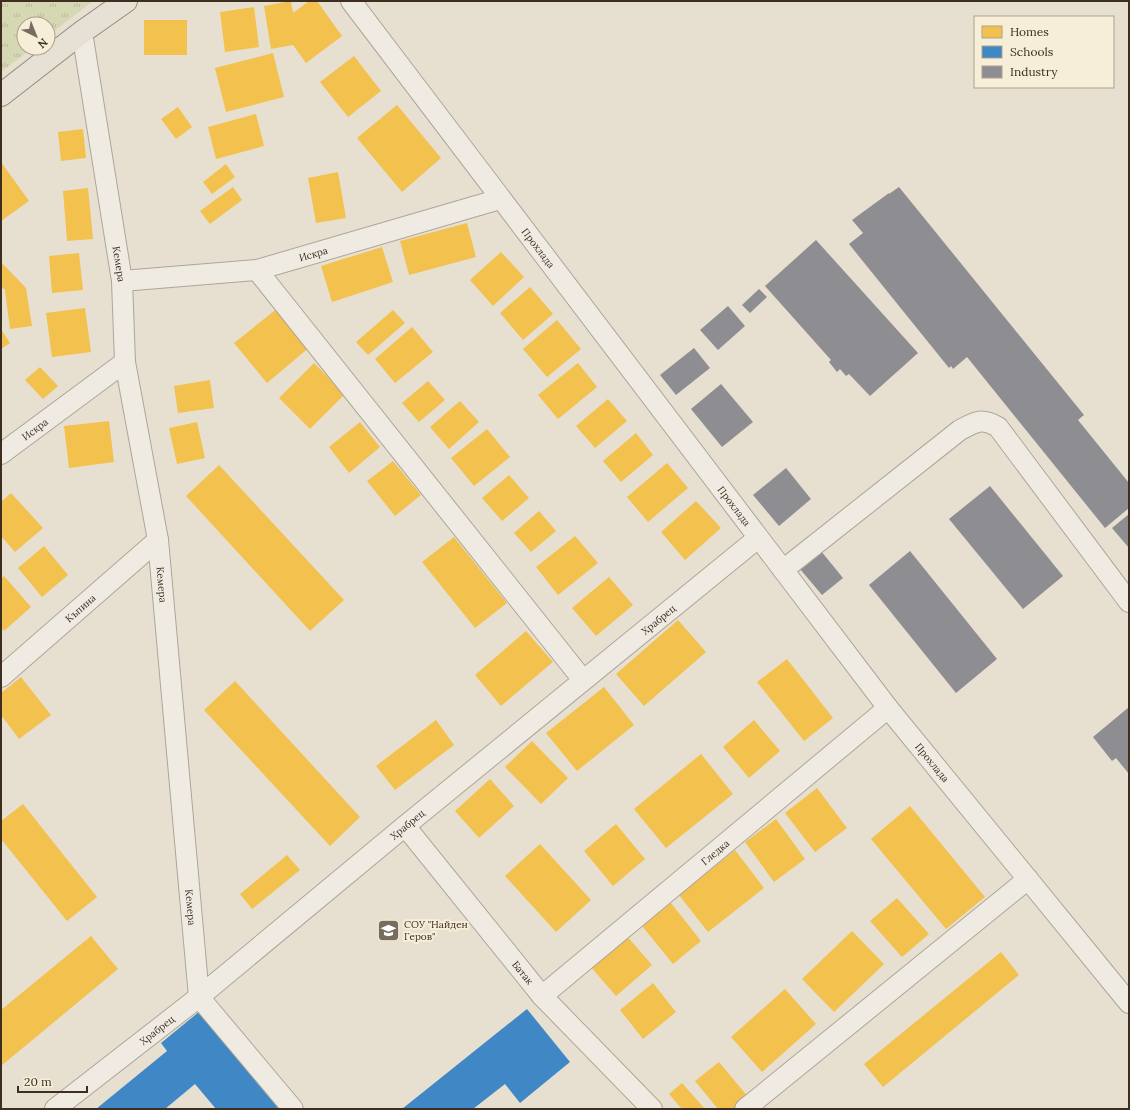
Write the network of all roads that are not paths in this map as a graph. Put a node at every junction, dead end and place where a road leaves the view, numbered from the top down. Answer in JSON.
{"nodes":[{"id":1,"x":126,"y":1,"type":"edge"},
{"id":2,"x":351,"y":1,"type":"edge"},
{"id":3,"x":82,"y":32,"type":"junction"},
{"id":4,"x":1,"y":95,"type":"edge"},
{"id":5,"x":500,"y":199,"type":"junction"},
{"id":6,"x":257,"y":270,"type":"junction"},
{"id":7,"x":122,"y":281,"type":"junction"},
{"id":8,"x":126,"y":362,"type":"junction"},
{"id":9,"x":1,"y":454,"type":"edge"},
{"id":10,"x":758,"y":538,"type":"junction"},
{"id":11,"x":158,"y":540,"type":"junction"},
{"id":12,"x":783,"y":570,"type":"junction"},
{"id":13,"x":1129,"y":602,"type":"edge"},
{"id":14,"x":1,"y":677,"type":"edge"},
{"id":15,"x":583,"y":680,"type":"junction"},
{"id":16,"x":888,"y":708,"type":"junction"},
{"id":17,"x":404,"y":826,"type":"junction"},
{"id":18,"x":1028,"y":879,"type":"junction"},
{"id":19,"x":542,"y":996,"type":"junction"},
{"id":20,"x":199,"y":997,"type":"junction"},
{"id":21,"x":1129,"y":1004,"type":"edge"},
{"id":22,"x":56,"y":1109,"type":"edge"},
{"id":23,"x":292,"y":1109,"type":"edge"},
{"id":24,"x":652,"y":1109,"type":"edge"},
{"id":25,"x":744,"y":1109,"type":"edge"}],
"edges":[{"from":1,"to":3,"type":"main road"},
{"from":2,"to":5,"type":"street","name":"Прохлада"},
{"from":3,"to":4,"type":"main road"},
{"from":3,"to":7,"type":"street","name":"Кемера"},
{"from":5,"to":6,"type":"street","name":"Искра"},
{"from":5,"to":10,"type":"street","name":"Прохлада"},
{"from":6,"to":7,"type":"street","name":"Искра"},
{"from":6,"to":15,"type":"street"},
{"from":7,"to":8,"type":"street","name":"Кемера"},
{"from":8,"to":9,"type":"street","name":"Искра"},
{"from":8,"to":11,"type":"street","name":"Кемера"},
{"from":10,"to":12,"type":"street","name":"Прохлада"},
{"from":10,"to":15,"type":"street","name":"Храбрец"},
{"from":11,"to":14,"type":"street","name":"Къпина"},
{"from":11,"to":20,"type":"street","name":"Кемера"},
{"from":12,"to":13,"type":"street"},
{"from":12,"to":16,"type":"street","name":"Прохлада"},
{"from":15,"to":17,"type":"street","name":"Храбрец"},
{"from":16,"to":18,"type":"street","name":"Прохлада"},
{"from":16,"to":19,"type":"street","name":"Гледка"},
{"from":17,"to":19,"type":"street","name":"Батак"},
{"from":17,"to":20,"type":"street","name":"Храбрец"},
{"from":18,"to":21,"type":"street","name":"Прохлада"},
{"from":18,"to":25,"type":"street"},
{"from":19,"to":24,"type":"street","name":"Батак"},
{"from":20,"to":22,"type":"street","name":"Храбрец"},
{"from":20,"to":23,"type":"street"}]}
